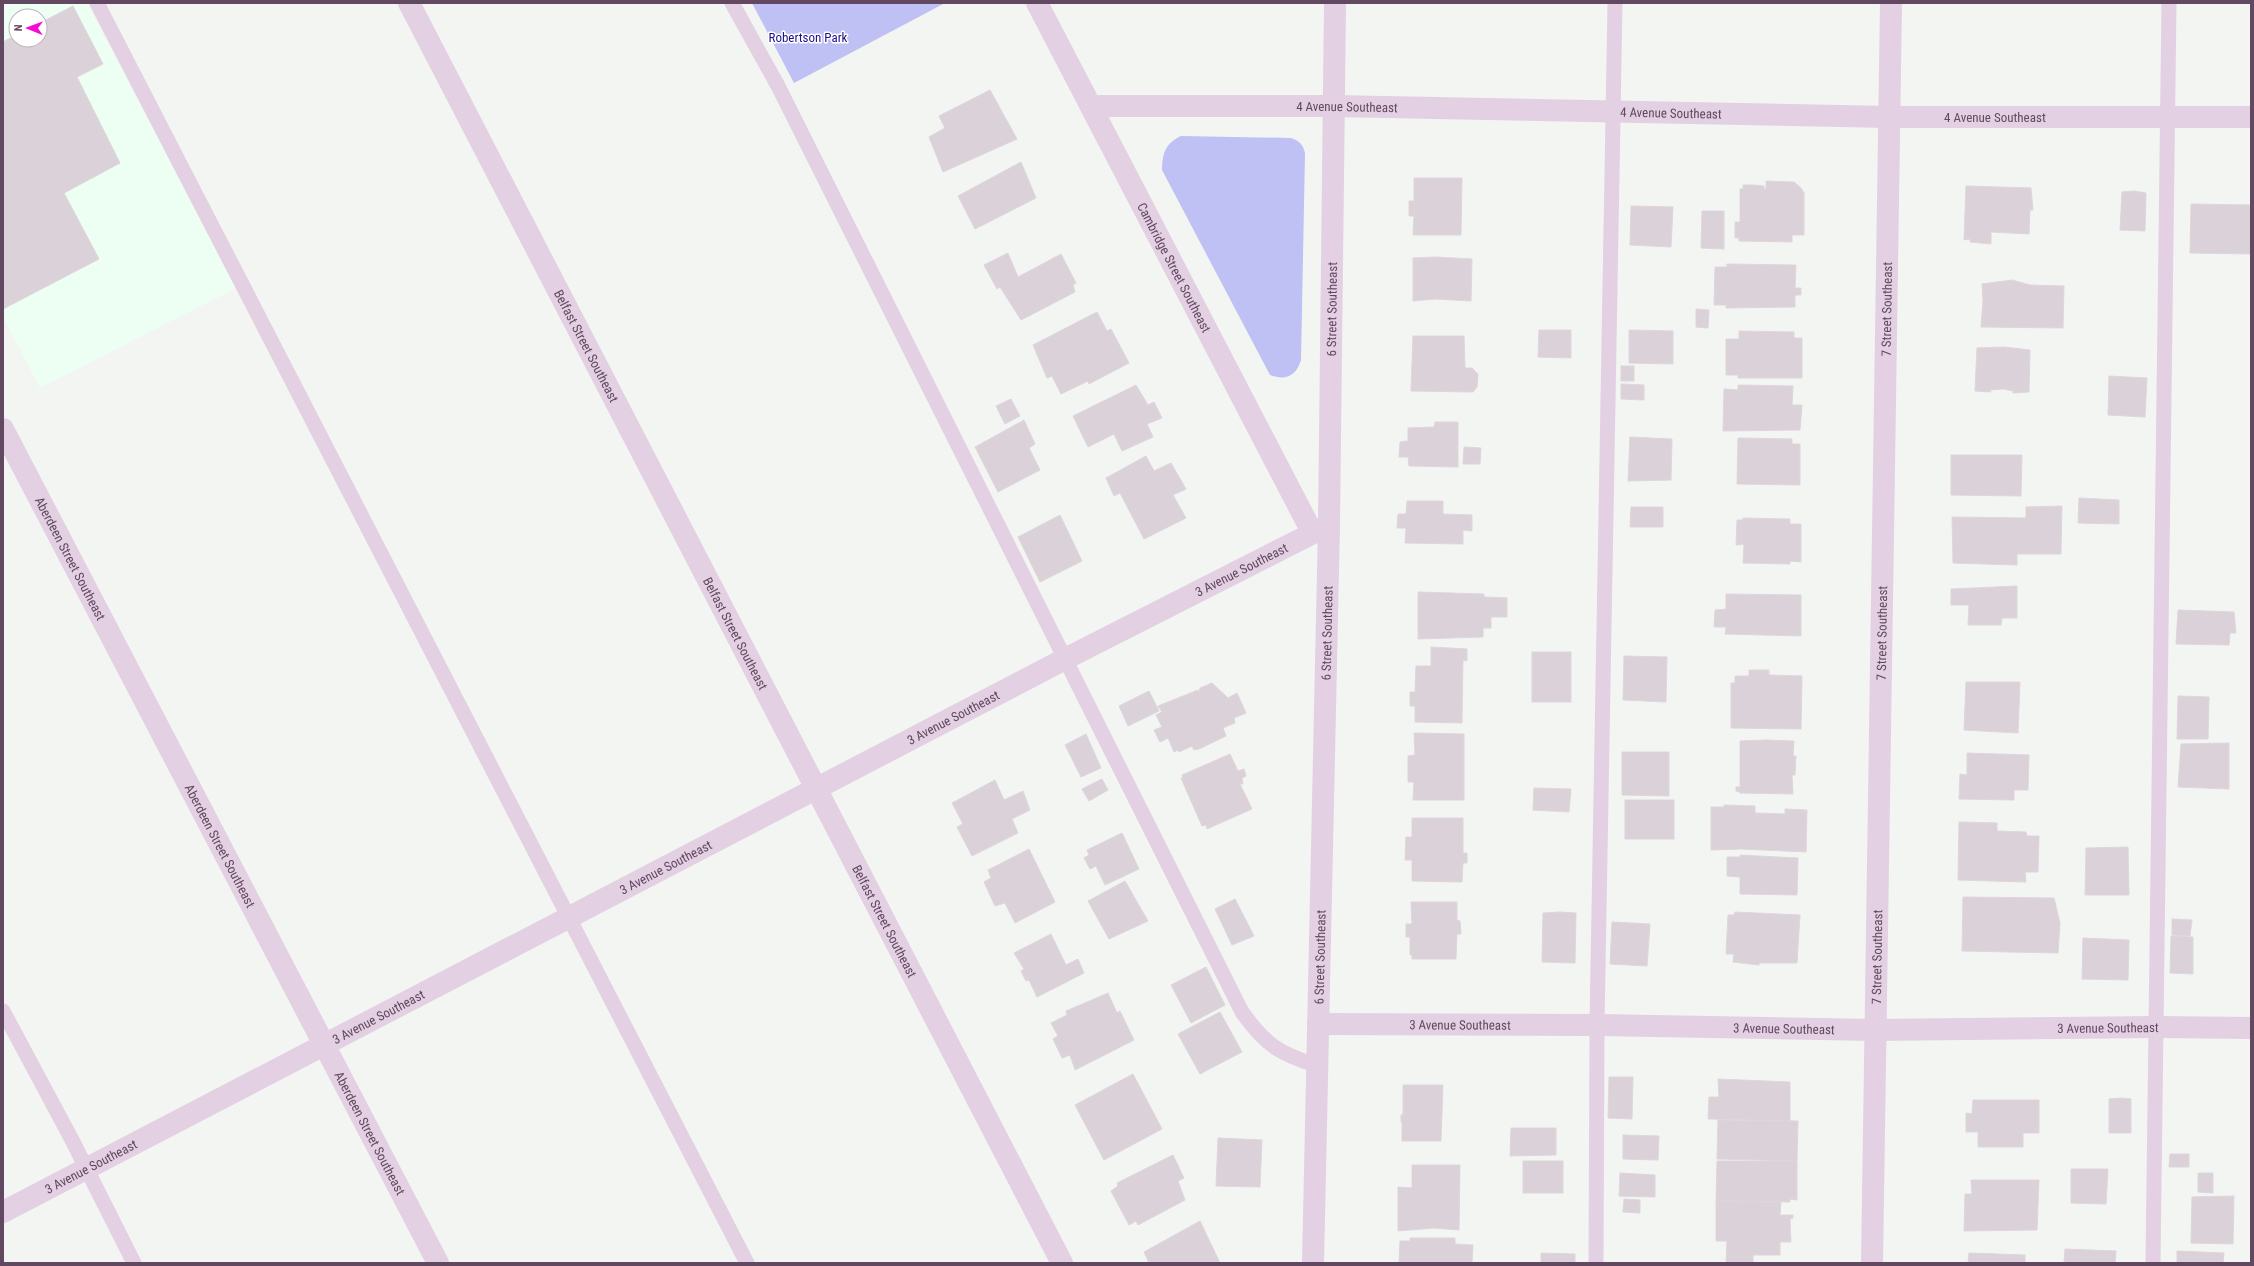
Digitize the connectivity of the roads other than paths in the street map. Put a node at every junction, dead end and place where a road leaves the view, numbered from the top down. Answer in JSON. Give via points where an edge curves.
{"nodes":[{"id":1,"x":97,"y":3,"type":"edge"},
{"id":2,"x":409,"y":3,"type":"edge"},
{"id":3,"x":732,"y":3,"type":"edge"},
{"id":4,"x":1037,"y":3,"type":"edge"},
{"id":5,"x":1335,"y":3,"type":"edge"},
{"id":6,"x":1615,"y":3,"type":"edge"},
{"id":7,"x":1891,"y":3,"type":"edge"},
{"id":8,"x":2169,"y":3,"type":"edge"},
{"id":9,"x":1091,"y":106,"type":"junction"},
{"id":10,"x":1333,"y":106,"type":"junction"},
{"id":11,"x":1611,"y":112,"type":"junction"},
{"id":12,"x":1889,"y":117,"type":"junction"},
{"id":13,"x":2167,"y":117,"type":"junction"},
{"id":14,"x":2251,"y":117,"type":"edge"},
{"id":15,"x":3,"y":429,"type":"edge"},
{"id":16,"x":1321,"y":528,"type":"junction"},
{"id":17,"x":1065,"y":659,"type":"junction"},
{"id":18,"x":816,"y":790,"type":"junction"},
{"id":19,"x":568,"y":918,"type":"junction"},
{"id":20,"x":3,"y":1012,"type":"edge"},
{"id":21,"x":1318,"y":1024,"type":"junction"},
{"id":22,"x":1597,"y":1025,"type":"junction"},
{"id":23,"x":2156,"y":1027,"type":"junction"},
{"id":24,"x":2251,"y":1028,"type":"edge"},
{"id":25,"x":1875,"y":1030,"type":"junction"},
{"id":26,"x":324,"y":1046,"type":"junction"},
{"id":27,"x":1316,"y":1065,"type":"junction"},
{"id":28,"x":87,"y":1168,"type":"junction"},
{"id":29,"x":3,"y":1212,"type":"edge"},
{"id":30,"x":134,"y":1263,"type":"edge"},
{"id":31,"x":438,"y":1263,"type":"edge"},
{"id":32,"x":747,"y":1263,"type":"edge"},
{"id":33,"x":1062,"y":1263,"type":"edge"},
{"id":34,"x":1313,"y":1263,"type":"edge"},
{"id":35,"x":1596,"y":1263,"type":"edge"},
{"id":36,"x":1872,"y":1263,"type":"edge"},
{"id":37,"x":2153,"y":1263,"type":"edge"}],
"edges":[{"from":1,"to":19,"type":"lane"},
{"from":2,"to":18,"type":"street","name":"Belfast Street Southeast"},
{"from":3,"to":17,"type":"lane","via":[[778,86]]},
{"from":4,"to":9,"type":"street","name":"Cambridge Street Southeast"},
{"from":5,"to":10,"type":"street","name":"6 Street Southeast"},
{"from":6,"to":11,"type":"lane"},
{"from":7,"to":12,"type":"street","name":"7 Street Southeast"},
{"from":8,"to":13,"type":"lane"},
{"from":9,"to":10,"type":"street","name":"4 Avenue Southeast"},
{"from":9,"to":16,"type":"street","name":"Cambridge Street Southeast"},
{"from":10,"to":11,"type":"street","name":"4 Avenue Southeast"},
{"from":10,"to":16,"type":"street","name":"6 Street Southeast"},
{"from":11,"to":12,"type":"street","name":"4 Avenue Southeast"},
{"from":11,"to":22,"type":"lane"},
{"from":12,"to":13,"type":"street","name":"4 Avenue Southeast"},
{"from":12,"to":25,"type":"street","name":"7 Street Southeast"},
{"from":13,"to":14,"type":"street","name":"4 Avenue Southeast"},
{"from":13,"to":23,"type":"lane"},
{"from":15,"to":26,"type":"street","name":"Aberdeen Street Southeast"},
{"from":16,"to":17,"type":"street","name":"3 Avenue Southeast"},
{"from":16,"to":21,"type":"street","name":"6 Street Southeast"},
{"from":17,"to":18,"type":"street","name":"3 Avenue Southeast"},
{"from":17,"to":27,"type":"lane","via":[[1242,1012],[1268,1043],[1294,1058]]},
{"from":18,"to":19,"type":"street","name":"3 Avenue Southeast"},
{"from":18,"to":33,"type":"street","name":"Belfast Street Southeast"},
{"from":19,"to":26,"type":"street","name":"3 Avenue Southeast"},
{"from":19,"to":32,"type":"lane"},
{"from":20,"to":28,"type":"lane"},
{"from":21,"to":22,"type":"street","name":"3 Avenue Southeast"},
{"from":21,"to":27,"type":"street","name":"6 Street Southeast"},
{"from":22,"to":25,"type":"street","name":"3 Avenue Southeast"},
{"from":22,"to":35,"type":"lane"},
{"from":23,"to":24,"type":"street","name":"3 Avenue Southeast"},
{"from":23,"to":25,"type":"street","name":"3 Avenue Southeast"},
{"from":23,"to":37,"type":"lane"},
{"from":25,"to":36,"type":"street","name":"7 Street Southeast"},
{"from":26,"to":28,"type":"street","name":"3 Avenue Southeast"},
{"from":26,"to":31,"type":"street","name":"Aberdeen Street Southeast"},
{"from":27,"to":34,"type":"street","name":"6 Street Southeast"},
{"from":28,"to":29,"type":"street","name":"3 Avenue Southeast"},
{"from":28,"to":30,"type":"lane"}]}
